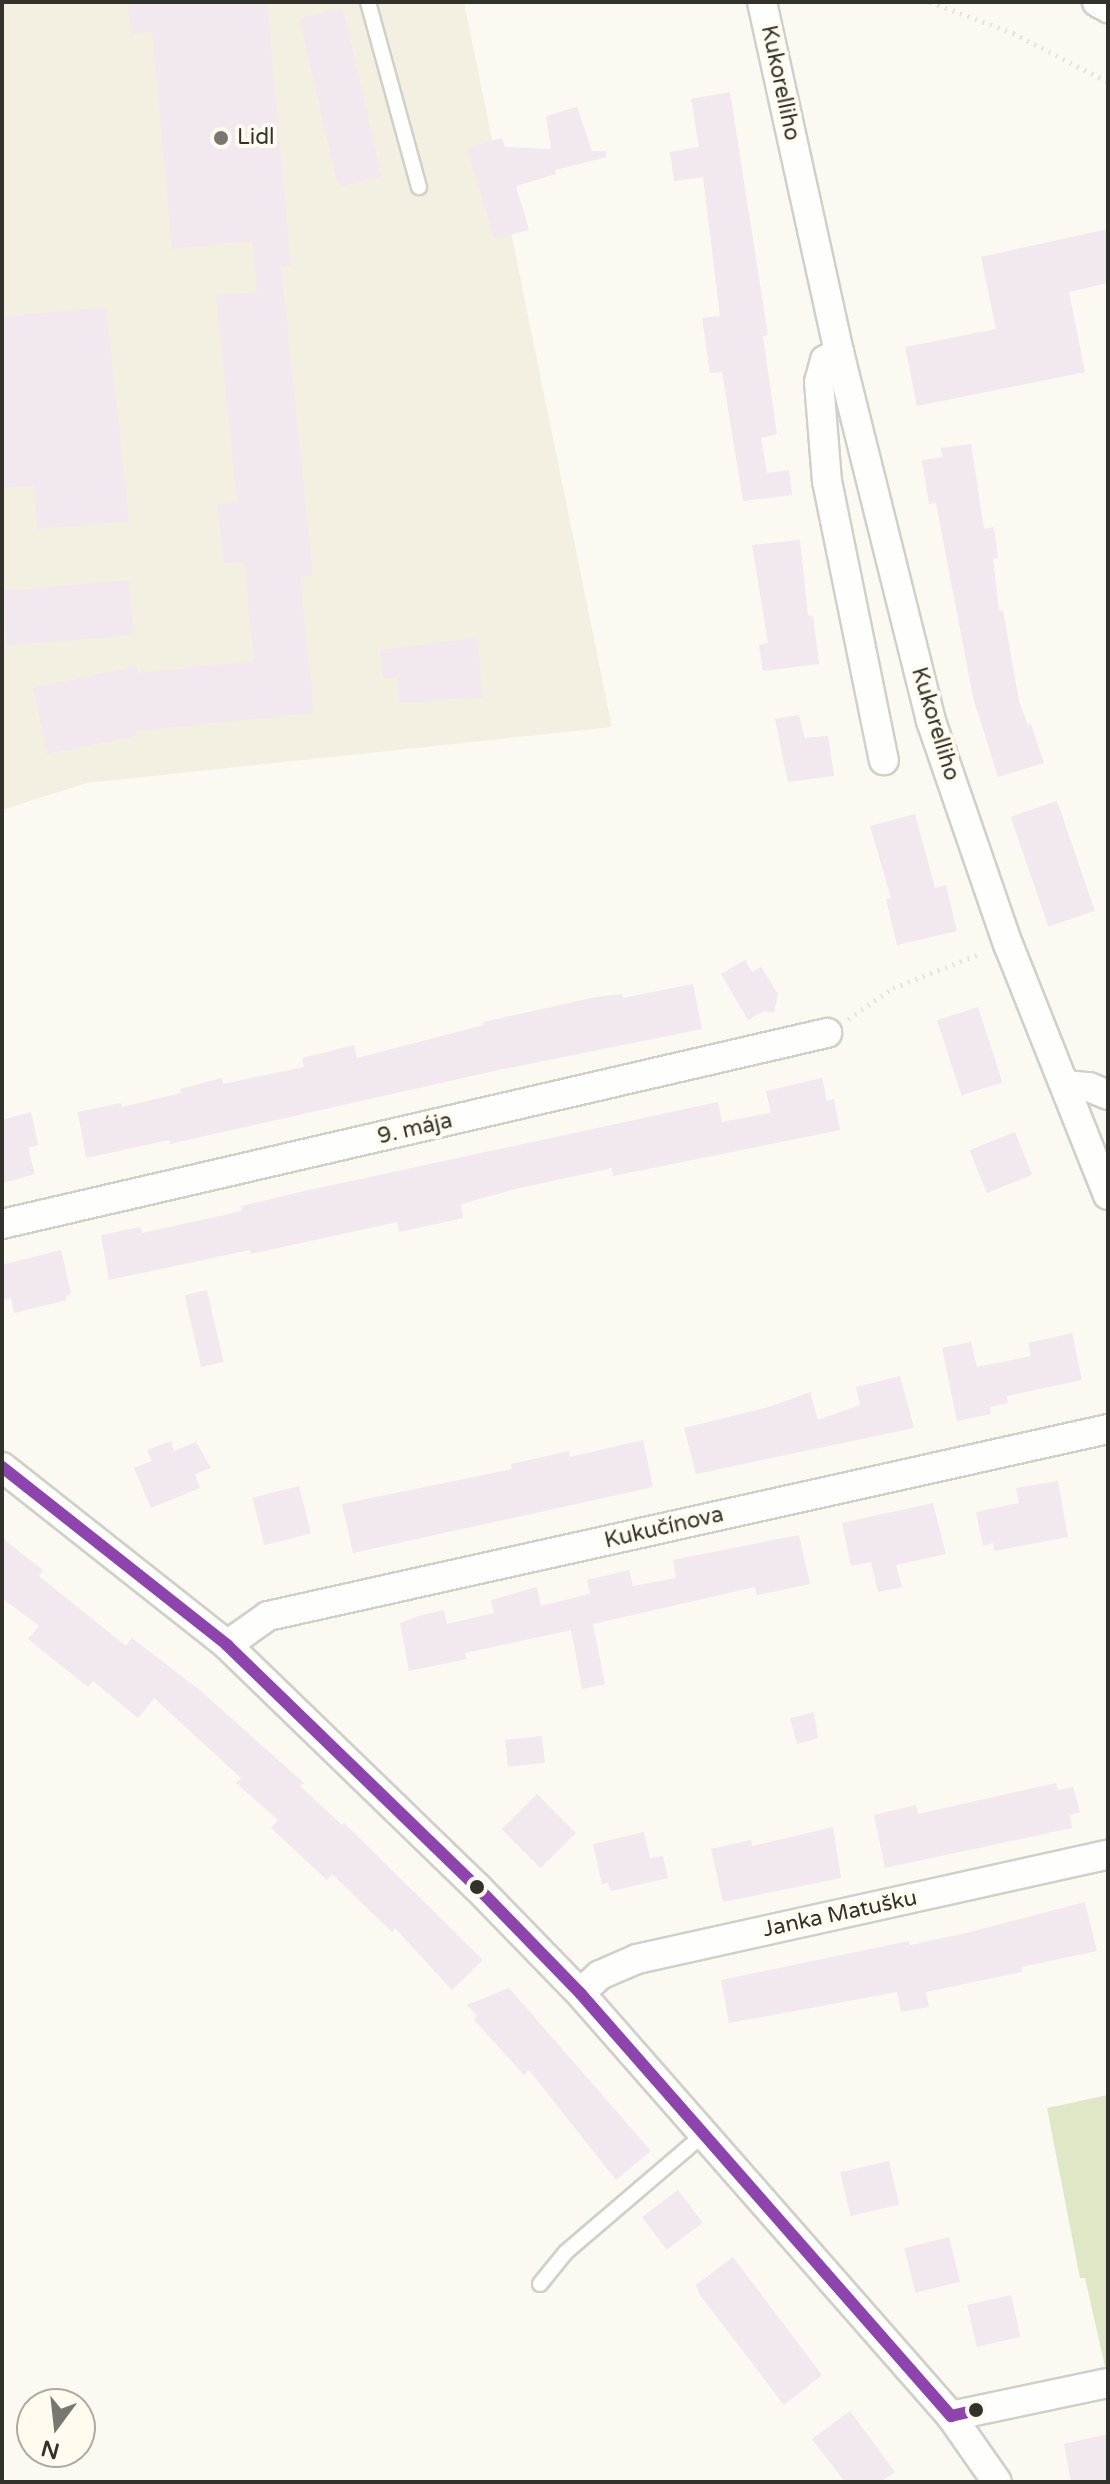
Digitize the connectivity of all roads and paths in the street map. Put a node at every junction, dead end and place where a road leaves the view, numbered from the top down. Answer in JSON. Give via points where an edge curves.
{"nodes":[{"id":1,"x":368,"y":2,"type":"edge"},
{"id":2,"x":762,"y":2,"type":"edge"},
{"id":3,"x":930,"y":2,"type":"edge"},
{"id":4,"x":1097,"y":2,"type":"edge"},
{"id":5,"x":1108,"y":8,"type":"edge"},
{"id":6,"x":1108,"y":82,"type":"edge"},
{"id":7,"x":419,"y":187,"type":"dead end"},
{"id":8,"x":839,"y":352,"type":"junction"},
{"id":9,"x":884,"y":760,"type":"dead end"},
{"id":10,"x":993,"y":949,"type":"dead end"},
{"id":11,"x":827,"y":1033,"type":"joint"},
{"id":12,"x":1065,"y":1085,"type":"junction"},
{"id":13,"x":1108,"y":1095,"type":"edge"},
{"id":14,"x":1108,"y":1195,"type":"edge"},
{"id":15,"x":2,"y":1224,"type":"edge"},
{"id":16,"x":1108,"y":1429,"type":"edge"},
{"id":17,"x":2,"y":1467,"type":"edge"},
{"id":18,"x":227,"y":1645,"type":"junction"},
{"id":19,"x":1108,"y":1855,"type":"edge"},
{"id":20,"x":580,"y":1993,"type":"junction"},
{"id":21,"x":704,"y":2134,"type":"junction"},
{"id":22,"x":540,"y":2284,"type":"dead end"},
{"id":23,"x":1108,"y":2383,"type":"edge"},
{"id":24,"x":951,"y":2416,"type":"junction"},
{"id":25,"x":997,"y":2482,"type":"edge"}],
"edges":[{"from":1,"to":7,"type":"lane"},
{"from":2,"to":8,"type":"street","name":"Kukorelliho"},
{"from":3,"to":6,"type":"path","via":[[1013,33]]},
{"from":4,"to":5,"type":"street"},
{"from":8,"to":9,"type":"street","via":[[825,360],[819,382],[827,481]]},
{"from":8,"to":12,"type":"street","name":"Kukorelliho","via":[[931,721],[1008,944]]},
{"from":10,"to":11,"type":"path","via":[[893,988]]},
{"from":11,"to":15,"type":"street","name":"9. mája"},
{"from":12,"to":13,"type":"street"},
{"from":12,"to":14,"type":"street","name":"Kukorelliho"},
{"from":16,"to":18,"type":"street","name":"Kukučínova","via":[[268,1616]]},
{"from":17,"to":18,"type":"street"},
{"from":18,"to":20,"type":"street"},
{"from":19,"to":20,"type":"street","name":"Janka Matušku","via":[[637,1959],[600,1975]]},
{"from":20,"to":21,"type":"street"},
{"from":21,"to":22,"type":"lane","via":[[566,2252]]},
{"from":21,"to":24,"type":"street"},
{"from":23,"to":24,"type":"street"},
{"from":24,"to":25,"type":"street"}]}
